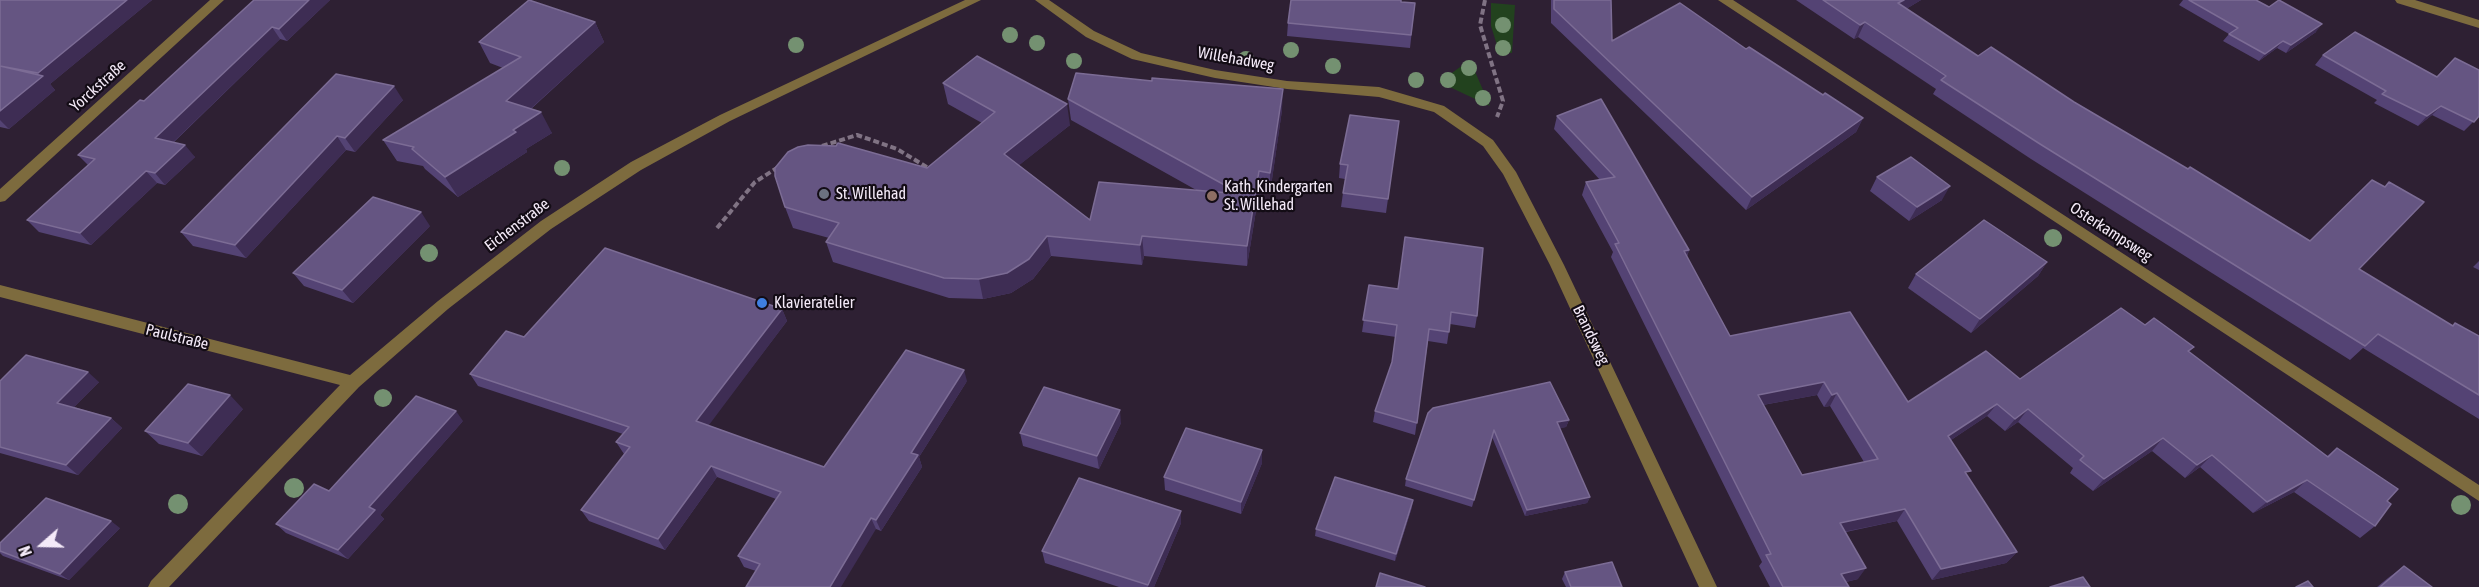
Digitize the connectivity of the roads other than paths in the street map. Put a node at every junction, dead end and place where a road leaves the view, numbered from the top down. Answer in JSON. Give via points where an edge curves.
{"nodes":[{"id":1,"x":218,"y":0,"type":"edge"},
{"id":2,"x":975,"y":0,"type":"edge"},
{"id":3,"x":1041,"y":0,"type":"edge"},
{"id":4,"x":1724,"y":0,"type":"edge"},
{"id":5,"x":2401,"y":0,"type":"edge"},
{"id":6,"x":2479,"y":24,"type":"edge"},
{"id":7,"x":1438,"y":109,"type":"joint"},
{"id":8,"x":0,"y":197,"type":"edge"},
{"id":9,"x":0,"y":291,"type":"edge"},
{"id":10,"x":353,"y":382,"type":"junction"},
{"id":11,"x":2479,"y":494,"type":"edge"},
{"id":12,"x":157,"y":587,"type":"edge"},
{"id":13,"x":1708,"y":587,"type":"edge"}],
"edges":[{"from":1,"to":8,"type":"street","name":"Yorckstraße"},
{"from":2,"to":10,"type":"street","name":"Eichenstraße","via":[[725,118],[636,166],[546,225]]},
{"from":3,"to":7,"type":"street","name":"Willehadweg","via":[[1090,34],[1137,56],[1267,82],[1379,92]]},
{"from":4,"to":11,"type":"street","name":"Osterkampsweg"},
{"from":5,"to":6,"type":"street"},
{"from":7,"to":13,"type":"street","name":"Brandsweg","via":[[1488,143],[1509,172],[1613,380]]},
{"from":9,"to":10,"type":"street","name":"Paulstraße"},
{"from":10,"to":12,"type":"street","name":"Eichenstraße"}]}
